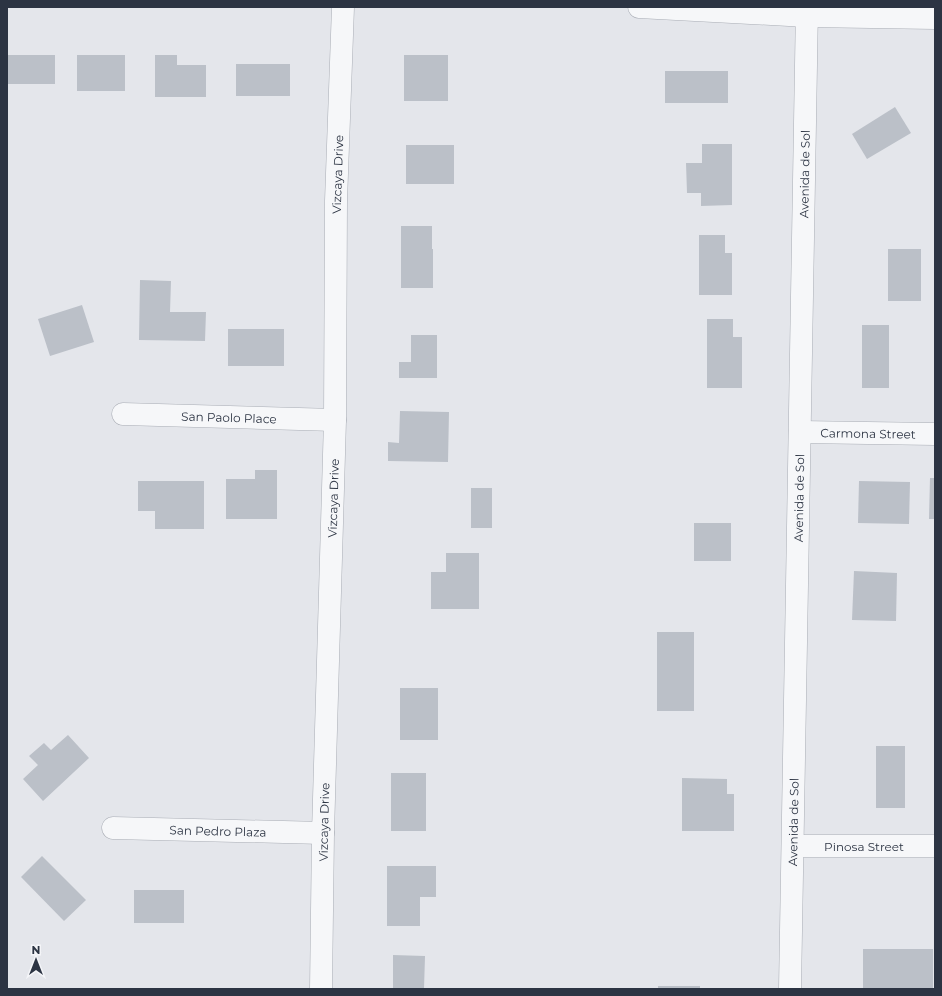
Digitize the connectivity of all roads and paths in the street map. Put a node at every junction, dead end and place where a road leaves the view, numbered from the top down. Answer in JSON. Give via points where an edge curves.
{"nodes":[{"id":1,"x":343,"y":7,"type":"edge"},
{"id":2,"x":639,"y":7,"type":"edge"},
{"id":3,"x":807,"y":12,"type":"edge"},
{"id":4,"x":935,"y":18,"type":"edge"},
{"id":5,"x":123,"y":414,"type":"dead end"},
{"id":6,"x":335,"y":420,"type":"junction"},
{"id":7,"x":800,"y":432,"type":"junction"},
{"id":8,"x":935,"y":434,"type":"edge"},
{"id":9,"x":113,"y":828,"type":"dead end"},
{"id":10,"x":323,"y":833,"type":"junction"},
{"id":11,"x":793,"y":846,"type":"junction"},
{"id":12,"x":935,"y":846,"type":"edge"},
{"id":13,"x":321,"y":989,"type":"edge"},
{"id":14,"x":790,"y":989,"type":"edge"}],
"edges":[{"from":1,"to":6,"type":"street","name":"Vizcaya Drive","via":[[336,201]]},
{"from":2,"to":3,"type":"street"},
{"from":3,"to":4,"type":"street"},
{"from":3,"to":7,"type":"street","name":"Avenida de Sol"},
{"from":5,"to":6,"type":"street","name":"San Paolo Place"},
{"from":6,"to":10,"type":"street","name":"Vizcaya Drive"},
{"from":7,"to":8,"type":"street","name":"Carmona Street"},
{"from":7,"to":11,"type":"street","name":"Avenida de Sol"},
{"from":9,"to":10,"type":"street","name":"San Pedro Plaza"},
{"from":10,"to":13,"type":"street","name":"Vizcaya Drive"},
{"from":11,"to":12,"type":"street","name":"Pinosa Street"},
{"from":11,"to":14,"type":"street","name":"Avenida de Sol"}]}
